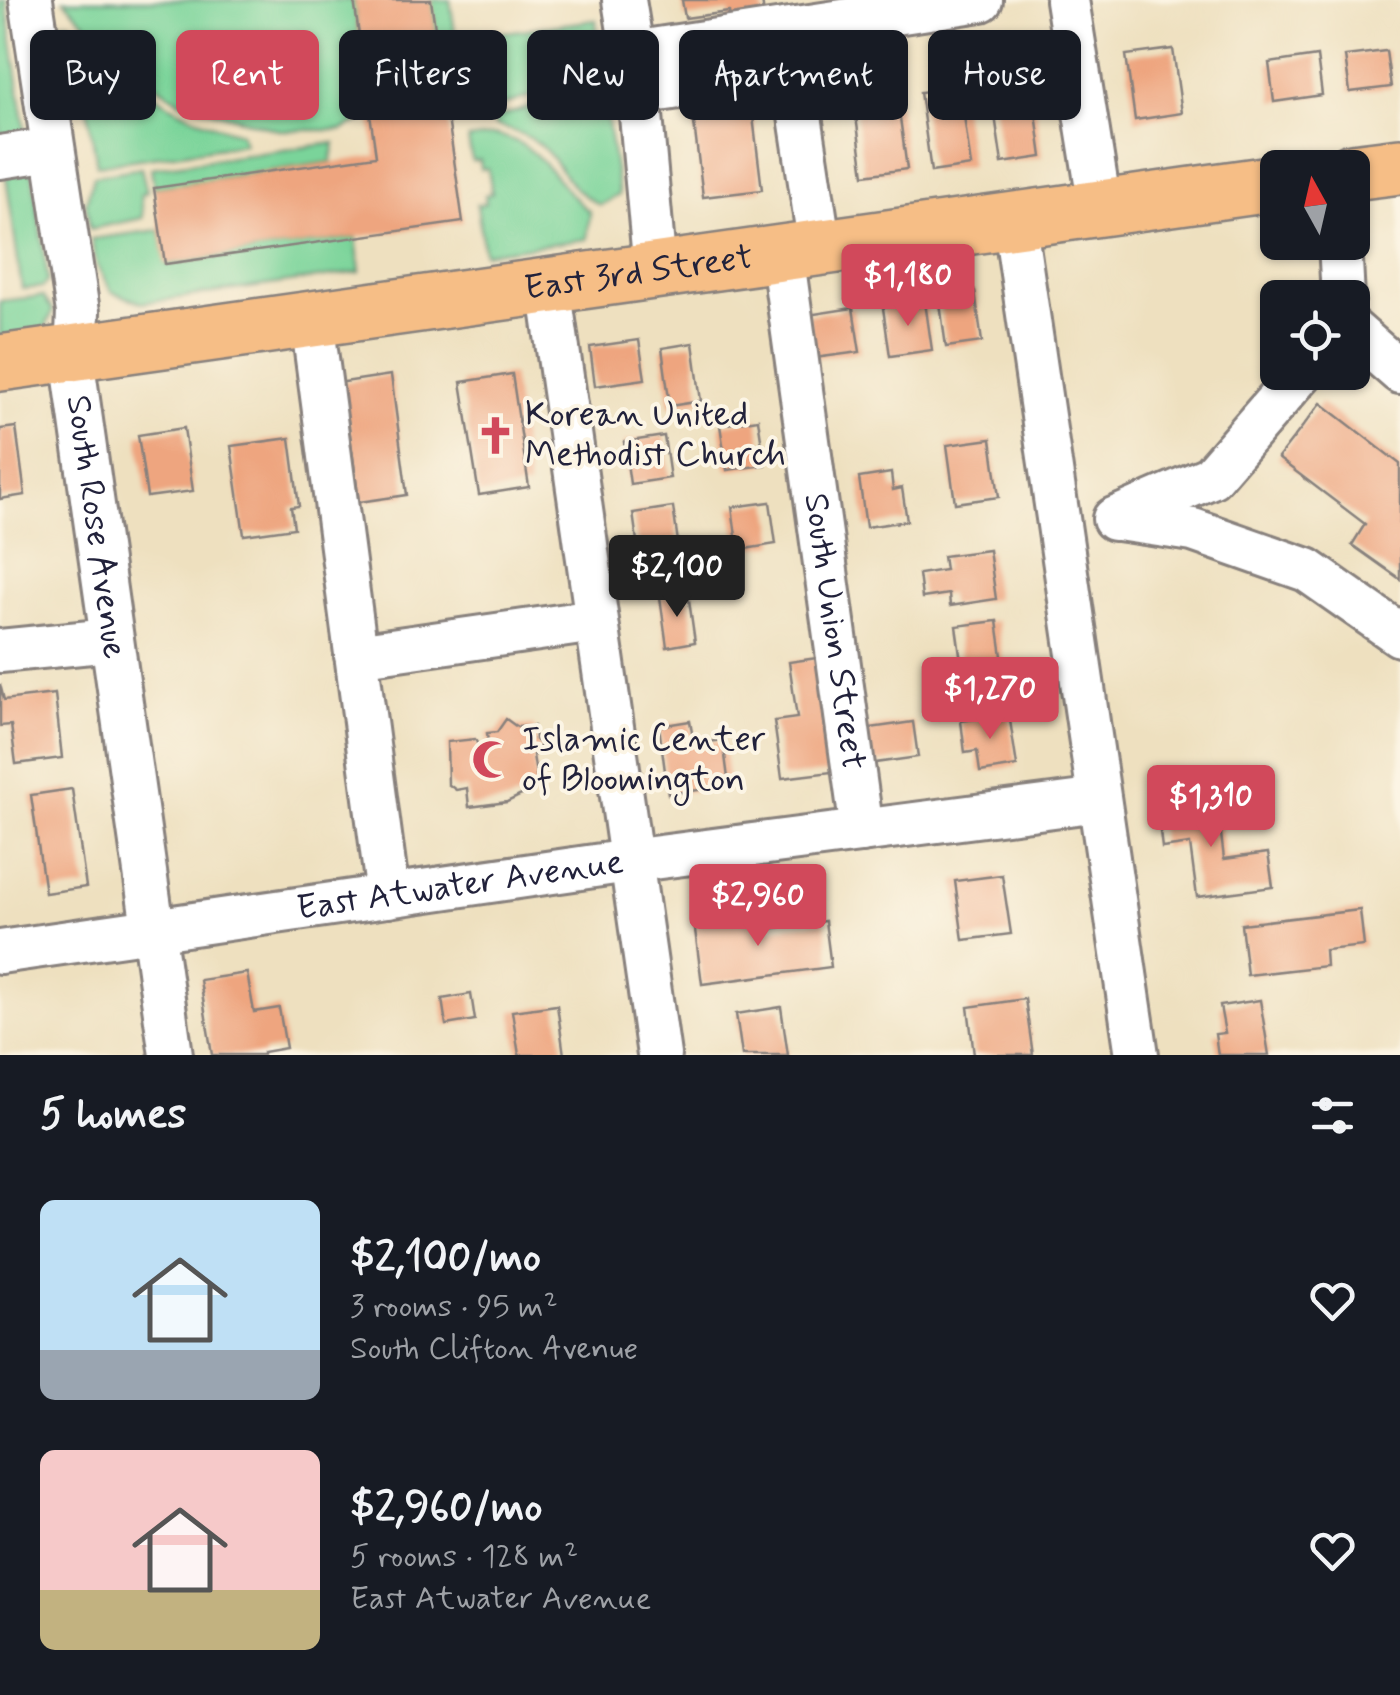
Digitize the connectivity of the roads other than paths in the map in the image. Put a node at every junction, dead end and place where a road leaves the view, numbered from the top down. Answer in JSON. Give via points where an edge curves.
{"nodes":[{"id":1,"x":31,"y":0,"type":"edge"},
{"id":2,"x":624,"y":0,"type":"edge"},
{"id":3,"x":981,"y":0,"type":"edge"},
{"id":4,"x":1067,"y":0,"type":"edge"},
{"id":5,"x":839,"y":10,"type":"edge"},
{"id":6,"x":629,"y":30,"type":"edge"},
{"id":7,"x":659,"y":66,"type":"edge"},
{"id":8,"x":659,"y":73,"type":"edge"},
{"id":9,"x":640,"y":120,"type":"edge"},
{"id":10,"x":54,"y":149,"type":"junction"},
{"id":11,"x":0,"y":157,"type":"edge"},
{"id":12,"x":1400,"y":166,"type":"edge"},
{"id":13,"x":1370,"y":170,"type":"edge"},
{"id":14,"x":1260,"y":185,"type":"edge"},
{"id":15,"x":1100,"y":207,"type":"junction"},
{"id":16,"x":1014,"y":220,"type":"junction"},
{"id":17,"x":801,"y":250,"type":"junction"},
{"id":18,"x":654,"y":272,"type":"junction"},
{"id":19,"x":549,"y":286,"type":"junction"},
{"id":20,"x":312,"y":320,"type":"junction"},
{"id":21,"x":1370,"y":346,"type":"edge"},
{"id":22,"x":75,"y":353,"type":"junction"},
{"id":23,"x":0,"y":364,"type":"edge"},
{"id":24,"x":1400,"y":372,"type":"edge"},
{"id":25,"x":1287,"y":390,"type":"edge"},
{"id":26,"x":1118,"y":519,"type":"junction"},
{"id":27,"x":1063,"y":527,"type":"junction"},
{"id":28,"x":596,"y":621,"type":"junction"},
{"id":29,"x":1400,"y":634,"type":"edge"},
{"id":30,"x":112,"y":640,"type":"junction"},
{"id":31,"x":0,"y":651,"type":"edge"},
{"id":32,"x":356,"y":654,"type":"junction"},
{"id":33,"x":1099,"y":800,"type":"junction"},
{"id":34,"x":862,"y":831,"type":"junction"},
{"id":35,"x":629,"y":860,"type":"junction"},
{"id":36,"x":388,"y":896,"type":"junction"},
{"id":37,"x":152,"y":932,"type":"junction"},
{"id":38,"x":0,"y":952,"type":"edge"},
{"id":39,"x":171,"y":1055,"type":"edge"},
{"id":40,"x":659,"y":1055,"type":"edge"},
{"id":41,"x":1138,"y":1055,"type":"edge"}],
"edges":[{"from":1,"to":10,"type":"street","name":"South Rose Avenue"},
{"from":2,"to":6,"type":"street"},
{"from":3,"to":5,"type":"street"},
{"from":4,"to":15,"type":"street"},
{"from":5,"to":7,"type":"street"},
{"from":8,"to":17,"type":"street","name":"South Union Street","via":[[792,70]]},
{"from":9,"to":18,"type":"street"},
{"from":10,"to":11,"type":"street"},
{"from":10,"to":22,"type":"street","name":"South Rose Avenue","via":[[78,312]]},
{"from":12,"to":13,"type":"main road"},
{"from":14,"to":15,"type":"main road","name":"East 3rd Street"},
{"from":15,"to":16,"type":"main road","name":"East 3rd Street"},
{"from":16,"to":17,"type":"main road","name":"East 3rd Street"},
{"from":16,"to":27,"type":"street"},
{"from":17,"to":18,"type":"main road","name":"East 3rd Street"},
{"from":17,"to":34,"type":"street","name":"South Union Street"},
{"from":18,"to":19,"type":"main road","name":"East 3rd Street"},
{"from":19,"to":20,"type":"main road","name":"East 3rd Street"},
{"from":19,"to":28,"type":"street"},
{"from":20,"to":22,"type":"main road","name":"East 3rd Street"},
{"from":20,"to":32,"type":"street"},
{"from":21,"to":24,"type":"street"},
{"from":22,"to":23,"type":"main road","name":"East 3rd Street"},
{"from":22,"to":30,"type":"street","name":"South Rose Avenue"},
{"from":25,"to":26,"type":"street","via":[[1212,477]]},
{"from":26,"to":27,"type":"street"},
{"from":26,"to":29,"type":"street","via":[[1193,530],[1307,570]]},
{"from":27,"to":33,"type":"street"},
{"from":28,"to":32,"type":"street"},
{"from":28,"to":35,"type":"street"},
{"from":30,"to":31,"type":"street"},
{"from":30,"to":37,"type":"street","name":"South Rose Avenue"},
{"from":32,"to":36,"type":"street"},
{"from":33,"to":34,"type":"street","name":"East Atwater Avenue"},
{"from":33,"to":41,"type":"street"},
{"from":34,"to":35,"type":"street","name":"East Atwater Avenue"},
{"from":35,"to":36,"type":"street","name":"East Atwater Avenue"},
{"from":35,"to":40,"type":"street"},
{"from":36,"to":37,"type":"street","name":"East Atwater Avenue"},
{"from":37,"to":38,"type":"street","name":"East Atwater Avenue"},
{"from":37,"to":39,"type":"street","name":"South Rose Avenue"}]}
